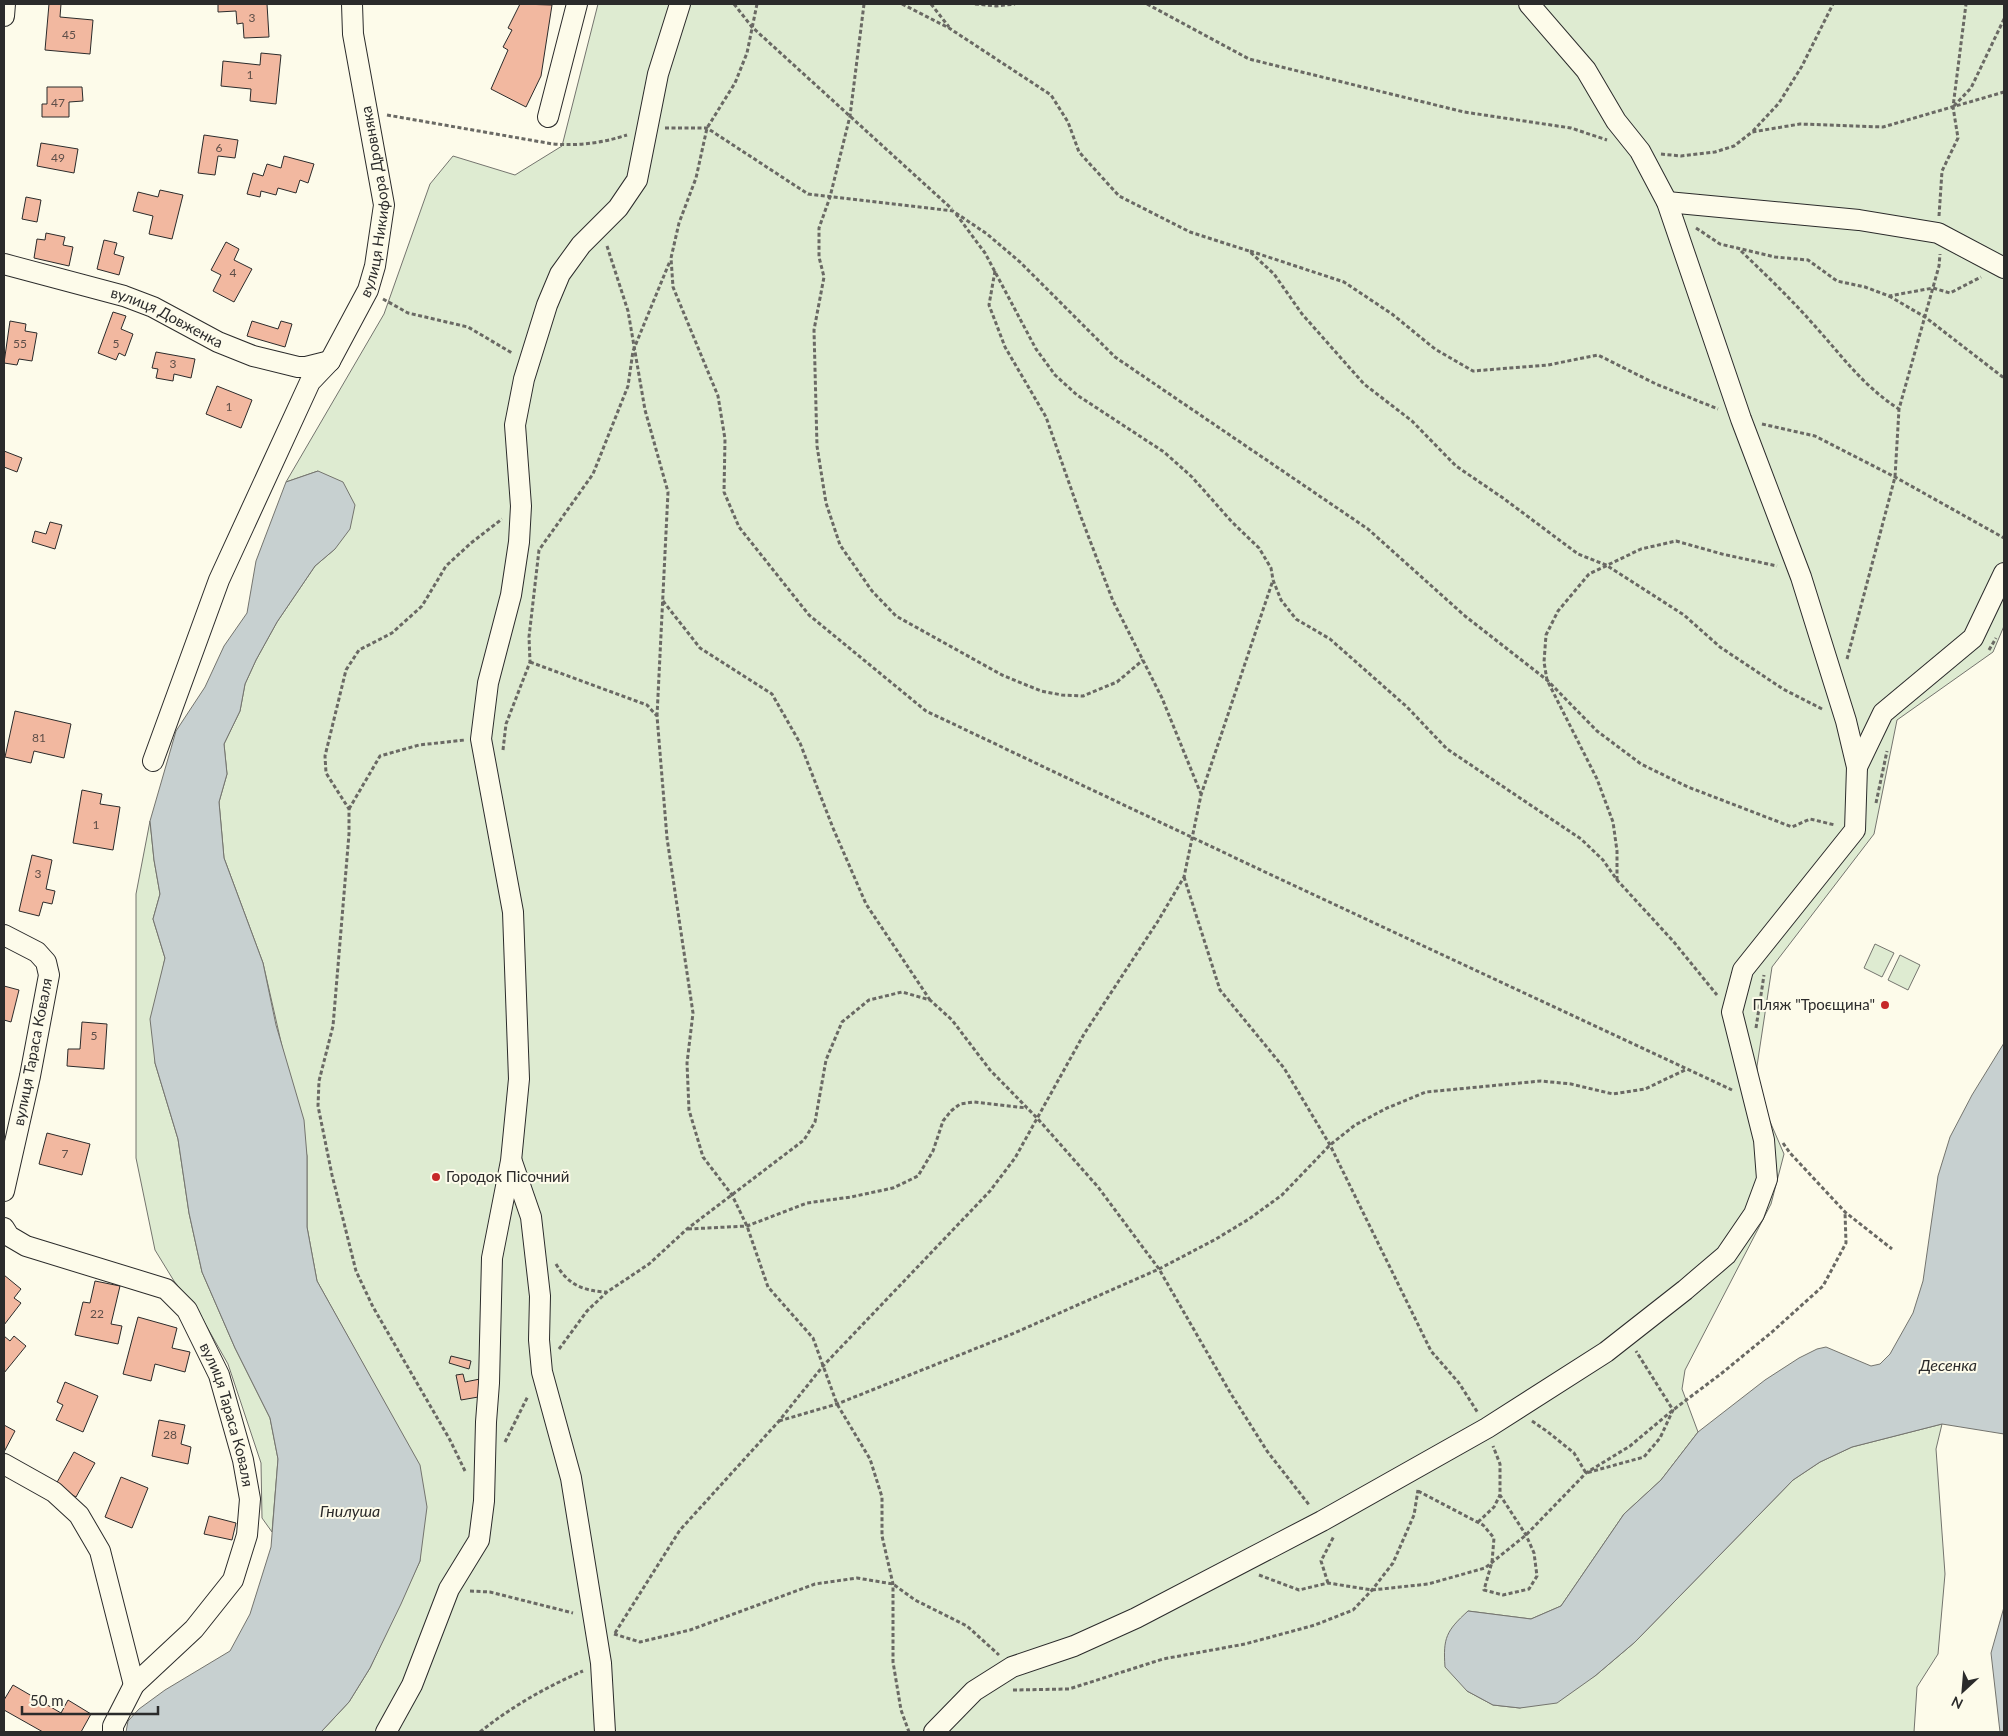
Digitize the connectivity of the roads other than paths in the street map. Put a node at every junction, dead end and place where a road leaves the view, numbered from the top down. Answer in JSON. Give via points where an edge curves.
{"nodes":[{"id":1,"x":5,"y":4,"type":"edge"},
{"id":2,"x":352,"y":4,"type":"edge"},
{"id":3,"x":577,"y":4,"type":"edge"},
{"id":4,"x":680,"y":4,"type":"edge"},
{"id":5,"x":1529,"y":4,"type":"edge"},
{"id":6,"x":4,"y":16,"type":"edge"},
{"id":7,"x":548,"y":117,"type":"dead end"},
{"id":8,"x":1667,"y":202,"type":"junction"},
{"id":9,"x":4,"y":264,"type":"edge"},
{"id":10,"x":1996,"y":272,"type":"edge"},
{"id":11,"x":330,"y":361,"type":"junction"},
{"id":12,"x":2004,"y":573,"type":"edge"},
{"id":13,"x":153,"y":761,"type":"dead end"},
{"id":14,"x":1857,"y":767,"type":"junction"},
{"id":15,"x":4,"y":935,"type":"edge"},
{"id":16,"x":511,"y":1161,"type":"junction"},
{"id":17,"x":4,"y":1191,"type":"edge"},
{"id":18,"x":4,"y":1228,"type":"edge"},
{"id":19,"x":4,"y":1464,"type":"edge"},
{"id":20,"x":134,"y":1685,"type":"junction"},
{"id":21,"x":113,"y":1732,"type":"edge"},
{"id":22,"x":386,"y":1732,"type":"edge"},
{"id":23,"x":605,"y":1732,"type":"edge"},
{"id":24,"x":934,"y":1732,"type":"edge"}],
"edges":[{"from":1,"to":6,"type":"street"},
{"from":2,"to":11,"type":"street","name":"вулиця Никифора Дровняка","via":[[353,34],[384,205],[368,290]]},
{"from":3,"to":7,"type":"street"},
{"from":4,"to":16,"type":"street","via":[[658,74],[637,180],[618,208],[582,245],[560,274],[546,306],[529,362],[515,425],[519,542],[511,595],[488,683],[481,739],[513,912],[519,1079]]},
{"from":5,"to":8,"type":"street","via":[[1586,70],[1616,121],[1640,151]]},
{"from":8,"to":10,"type":"street","via":[[1859,220],[1938,233]]},
{"from":8,"to":14,"type":"street","via":[[1741,419],[1800,577]]},
{"from":9,"to":11,"type":"street","name":"вулиця Довженка","via":[[124,296],[253,356],[298,367]]},
{"from":11,"to":13,"type":"street","name":"вулиця Никифора Дровняка","via":[[310,382],[219,580]]},
{"from":12,"to":14,"type":"street","via":[[1973,638],[1883,713]]},
{"from":14,"to":24,"type":"street","via":[[1855,830],[1743,970],[1732,1012],[1764,1140],[1767,1179],[1754,1214],[1726,1255],[1606,1352],[1487,1428],[1322,1521],[1136,1618],[1074,1646],[1012,1667],[974,1690]]},
{"from":15,"to":17,"type":"street","name":"вулиця Тараса Коваля","via":[[37,952],[46,962],[49,975]]},
{"from":16,"to":22,"type":"street","via":[[492,1258],[484,1501],[479,1540],[449,1589],[412,1685]]},
{"from":16,"to":23,"type":"street","via":[[531,1217],[540,1296],[542,1372],[571,1478],[601,1663]]},
{"from":18,"to":20,"type":"street","name":"вулиця Тараса Коваля","via":[[9,1236],[26,1246],[166,1289],[187,1310],[218,1375],[243,1460],[250,1499],[247,1535],[233,1580],[194,1629]]},
{"from":19,"to":20,"type":"street","via":[[54,1492],[80,1515],[100,1551]]},
{"from":20,"to":21,"type":"street","name":"вулиця Тараса Коваля"}]}
